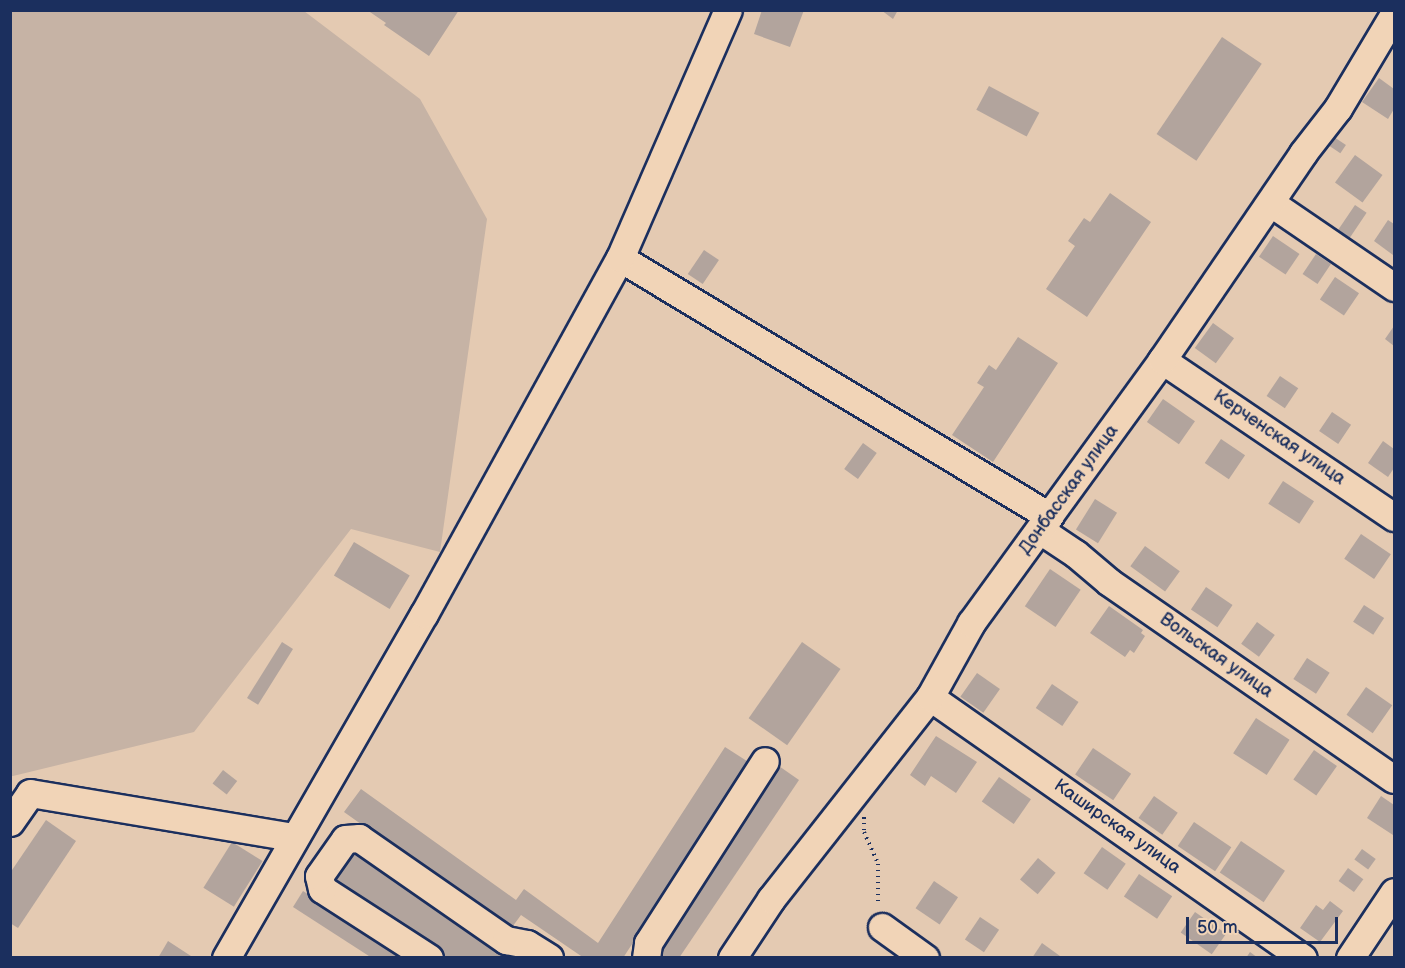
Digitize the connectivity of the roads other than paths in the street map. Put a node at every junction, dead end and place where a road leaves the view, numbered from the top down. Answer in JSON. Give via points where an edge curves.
{"nodes":[{"id":1,"x":728,"y":10,"type":"edge"},
{"id":2,"x":1395,"y":14,"type":"edge"},
{"id":3,"x":1385,"y":51,"type":"edge"},
{"id":4,"x":1271,"y":203,"type":"junction"},
{"id":5,"x":620,"y":258,"type":"junction"},
{"id":6,"x":1395,"y":287,"type":"edge"},
{"id":7,"x":1162,"y":360,"type":"junction"},
{"id":8,"x":1395,"y":517,"type":"edge"},
{"id":9,"x":1045,"y":523,"type":"junction"},
{"id":10,"x":930,"y":697,"type":"junction"},
{"id":11,"x":765,"y":760,"type":"dead end"},
{"id":12,"x":1395,"y":779,"type":"edge"},
{"id":13,"x":10,"y":822,"type":"edge"},
{"id":14,"x":293,"y":837,"type":"junction"},
{"id":15,"x":1395,"y":892,"type":"edge"},
{"id":16,"x":882,"y":927,"type":"road end"},
{"id":17,"x":226,"y":957,"type":"edge"},
{"id":18,"x":429,"y":957,"type":"edge"},
{"id":19,"x":549,"y":957,"type":"edge"},
{"id":20,"x":646,"y":957,"type":"edge"},
{"id":21,"x":732,"y":957,"type":"edge"},
{"id":22,"x":925,"y":957,"type":"edge"},
{"id":23,"x":1303,"y":957,"type":"edge"},
{"id":24,"x":1350,"y":957,"type":"edge"}],
"edges":[{"from":1,"to":5,"type":"street"},
{"from":2,"to":3,"type":"street","name":"Донбасская улица"},
{"from":3,"to":4,"type":"street","name":"Донбасская улица","via":[[1303,153]]},
{"from":4,"to":6,"type":"street"},
{"from":4,"to":7,"type":"street","name":"Донбасская улица"},
{"from":5,"to":9,"type":"street","name":"Вольская улица"},
{"from":5,"to":14,"type":"street","via":[[424,614]]},
{"from":7,"to":8,"type":"street","name":"Керченская улица"},
{"from":7,"to":9,"type":"street","name":"Донбасская улица"},
{"from":9,"to":10,"type":"street","name":"Донбасская улица","via":[[971,623]]},
{"from":9,"to":12,"type":"street","name":"Вольская улица","via":[[1109,582]]},
{"from":10,"to":21,"type":"street","name":"Донбасская улица","via":[[771,899]]},
{"from":10,"to":23,"type":"street","name":"Каширская улица"},
{"from":11,"to":20,"type":"street","via":[[648,943]]},
{"from":13,"to":14,"type":"street","via":[[30,793]]},
{"from":14,"to":17,"type":"street"},
{"from":15,"to":24,"type":"street"},
{"from":16,"to":22,"type":"street"},
{"from":18,"to":19,"type":"street","via":[[321,889],[319,876],[345,839],[359,838],[506,940],[527,944]]}]}
